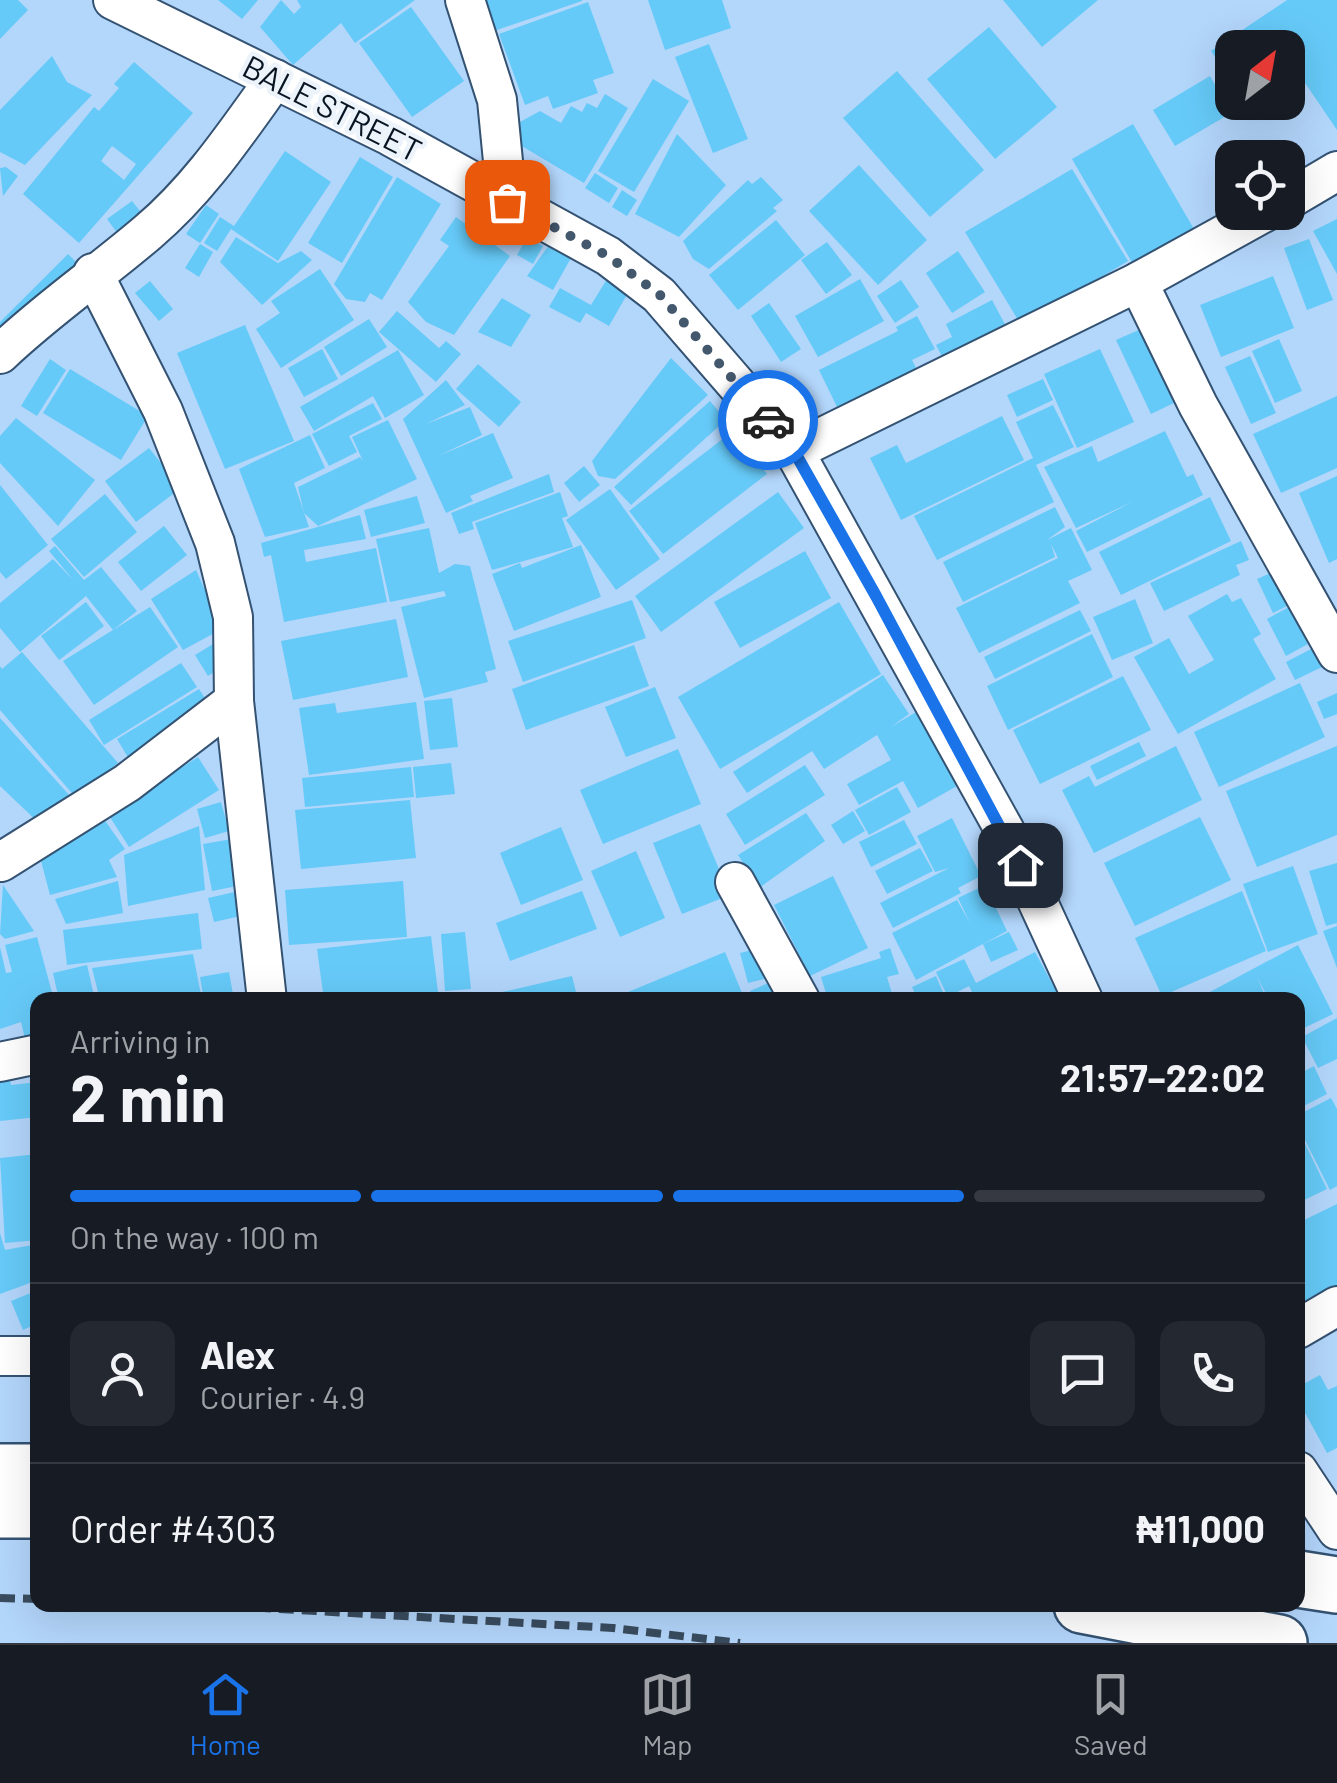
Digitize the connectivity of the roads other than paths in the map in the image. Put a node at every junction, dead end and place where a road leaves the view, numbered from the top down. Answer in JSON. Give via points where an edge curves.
{"nodes":[{"id":1,"x":113,"y":0,"type":"edge"},
{"id":2,"x":464,"y":0,"type":"edge"},
{"id":3,"x":274,"y":79,"type":"junction"},
{"id":4,"x":1337,"y":171,"type":"edge"},
{"id":5,"x":1305,"y":190,"type":"edge"},
{"id":6,"x":507,"y":202,"type":"junction"},
{"id":7,"x":1232,"y":230,"type":"edge"},
{"id":8,"x":93,"y":273,"type":"junction"},
{"id":9,"x":1138,"y":282,"type":"junction"},
{"id":10,"x":0,"y":354,"type":"edge"},
{"id":11,"x":794,"y":451,"type":"junction"},
{"id":12,"x":1337,"y":653,"type":"edge"},
{"id":13,"x":234,"y":701,"type":"junction"},
{"id":14,"x":1,"y":862,"type":"edge"},
{"id":15,"x":734,"y":882,"type":"dead end"},
{"id":16,"x":267,"y":992,"type":"edge"},
{"id":17,"x":796,"y":992,"type":"edge"},
{"id":18,"x":1079,"y":992,"type":"edge"},
{"id":19,"x":30,"y":1056,"type":"edge"},
{"id":20,"x":0,"y":1062,"type":"edge"},
{"id":21,"x":1337,"y":1306,"type":"edge"},
{"id":22,"x":1305,"y":1324,"type":"edge"},
{"id":23,"x":0,"y":1356,"type":"edge"},
{"id":24,"x":30,"y":1356,"type":"edge"},
{"id":25,"x":0,"y":1472,"type":"edge"},
{"id":26,"x":30,"y":1472,"type":"edge"},
{"id":27,"x":1305,"y":1487,"type":"edge"},
{"id":28,"x":0,"y":1510,"type":"edge"},
{"id":29,"x":30,"y":1510,"type":"edge"},
{"id":30,"x":1334,"y":1523,"type":"edge"},
{"id":31,"x":1305,"y":1580,"type":"edge"},
{"id":32,"x":1337,"y":1585,"type":"edge"},
{"id":33,"x":1118,"y":1612,"type":"edge"},
{"id":34,"x":1279,"y":1643,"type":"edge"}],
"edges":[{"from":1,"to":3,"type":"street","name":"BALE STREET"},
{"from":2,"to":6,"type":"street","via":[[497,100]]},
{"from":3,"to":6,"type":"street","name":"BALE STREET"},
{"from":3,"to":8,"type":"street","via":[[211,168],[149,232]]},
{"from":4,"to":5,"type":"street"},
{"from":6,"to":11,"type":"street","name":"BALE STREET","via":[[608,256],[660,295]]},
{"from":7,"to":9,"type":"street"},
{"from":8,"to":10,"type":"street"},
{"from":8,"to":13,"type":"street","via":[[163,411],[214,543],[232,617]]},
{"from":9,"to":11,"type":"street"},
{"from":9,"to":12,"type":"street","via":[[1206,420]]},
{"from":11,"to":18,"type":"street","name":"BALE STREET","via":[[1004,832]]},
{"from":13,"to":14,"type":"street","via":[[127,784]]},
{"from":13,"to":16,"type":"street"},
{"from":15,"to":17,"type":"street"},
{"from":19,"to":20,"type":"street"},
{"from":21,"to":22,"type":"street"},
{"from":23,"to":24,"type":"street"},
{"from":25,"to":26,"type":"main road"},
{"from":27,"to":30,"type":"street"},
{"from":28,"to":29,"type":"main road"},
{"from":31,"to":32,"type":"main road"},
{"from":33,"to":34,"type":"main road"}]}
